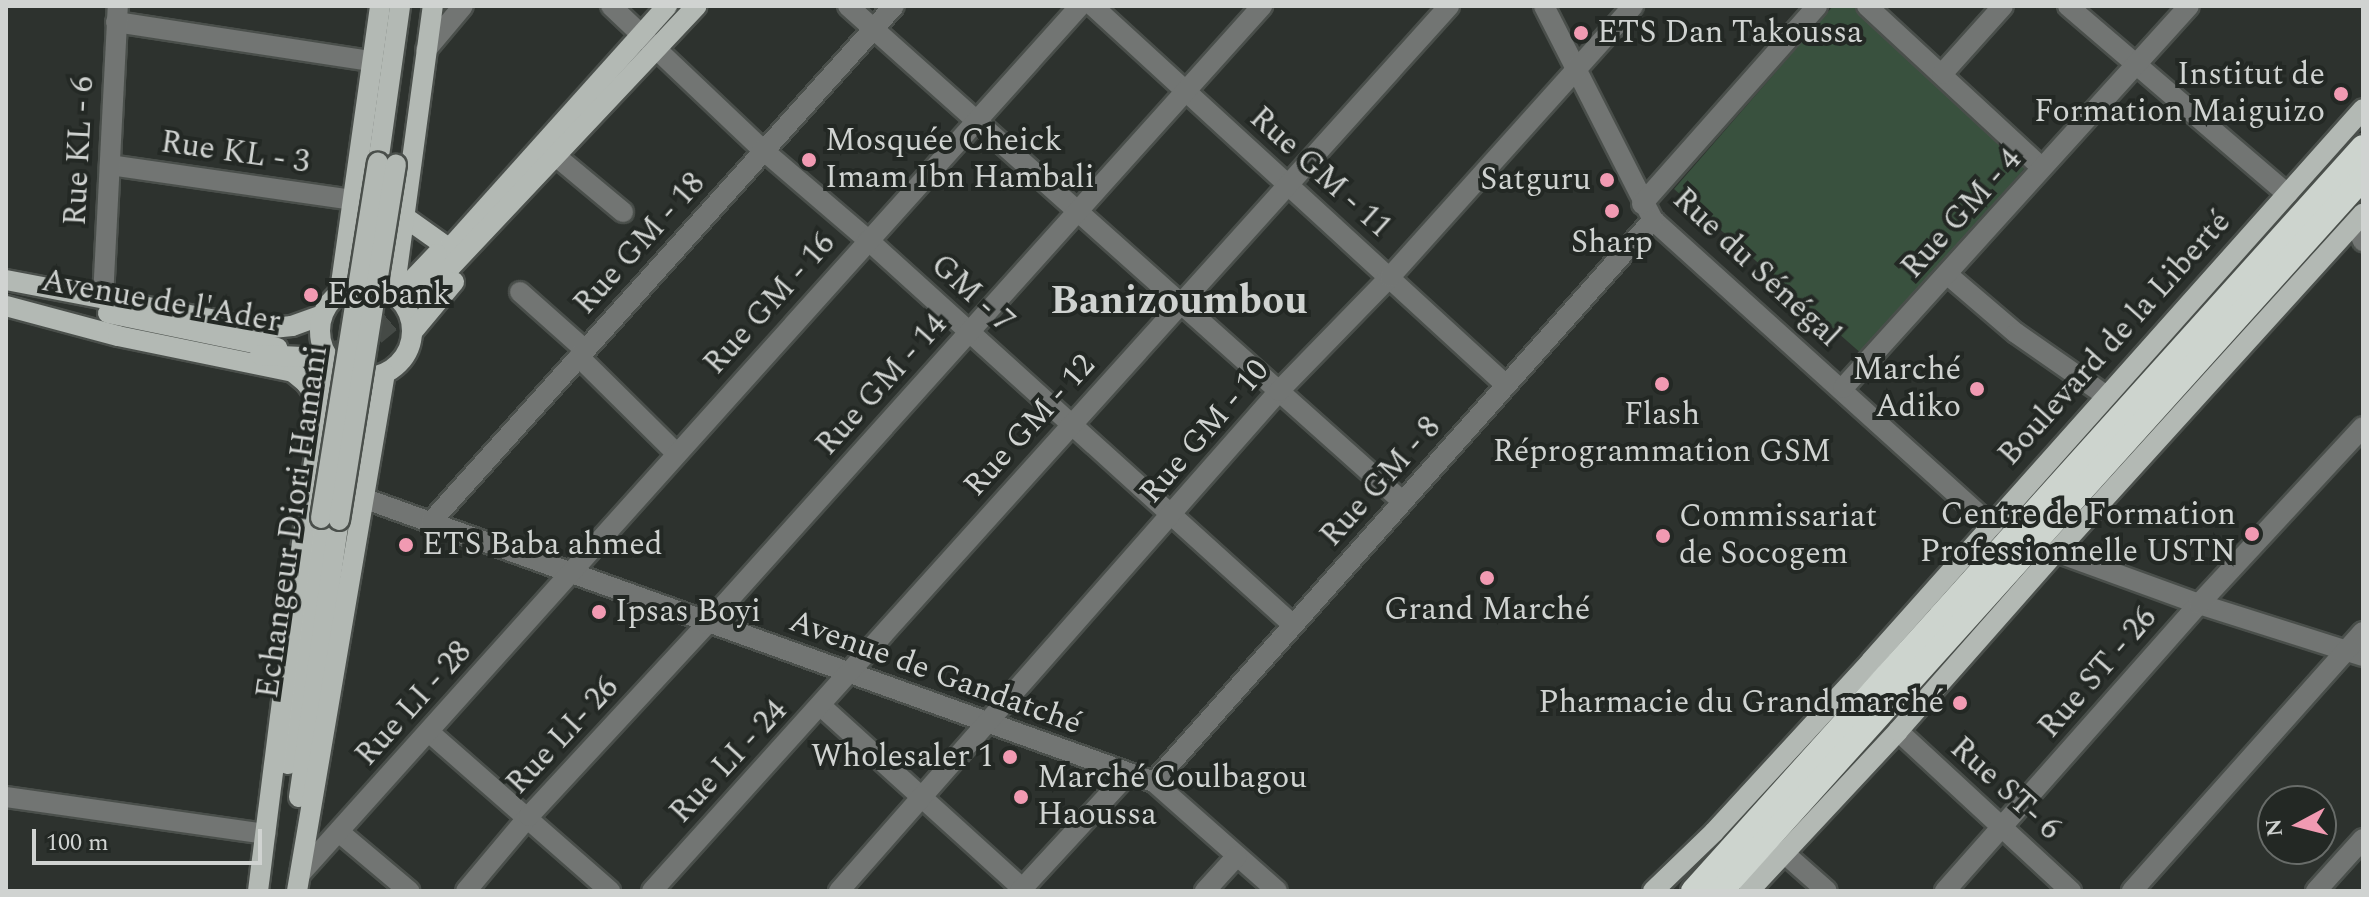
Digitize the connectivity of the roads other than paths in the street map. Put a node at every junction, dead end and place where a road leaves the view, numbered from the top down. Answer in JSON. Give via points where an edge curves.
{"nodes":[{"id":1,"x":380,"y":6,"type":"edge"},
{"id":2,"x":400,"y":6,"type":"edge"},
{"id":3,"x":421,"y":6,"type":"edge"},
{"id":4,"x":433,"y":6,"type":"edge"},
{"id":5,"x":463,"y":6,"type":"edge"},
{"id":6,"x":611,"y":6,"type":"edge"},
{"id":7,"x":667,"y":6,"type":"edge"},
{"id":8,"x":697,"y":6,"type":"edge"},
{"id":9,"x":848,"y":6,"type":"edge"},
{"id":10,"x":894,"y":6,"type":"edge"},
{"id":11,"x":1080,"y":6,"type":"edge"},
{"id":12,"x":1093,"y":6,"type":"edge"},
{"id":13,"x":1262,"y":6,"type":"edge"},
{"id":14,"x":1449,"y":6,"type":"edge"},
{"id":15,"x":1544,"y":6,"type":"edge"},
{"id":16,"x":1633,"y":6,"type":"edge"},
{"id":17,"x":1817,"y":6,"type":"edge"},
{"id":18,"x":1867,"y":6,"type":"edge"},
{"id":19,"x":2003,"y":6,"type":"edge"},
{"id":20,"x":2068,"y":6,"type":"edge"},
{"id":21,"x":2189,"y":6,"type":"edge"},
{"id":22,"x":117,"y":14,"type":"edge"},
{"id":23,"x":874,"y":29,"type":"junction"},
{"id":24,"x":641,"y":34,"type":"junction"},
{"id":25,"x":657,"y":49,"type":"junction"},
{"id":26,"x":426,"y":50,"type":"junction"},
{"id":27,"x":371,"y":61,"type":"junction"},
{"id":28,"x":2135,"y":65,"type":"junction"},
{"id":29,"x":1575,"y":72,"type":"junction"},
{"id":30,"x":1942,"y":74,"type":"junction"},
{"id":31,"x":1184,"y":91,"type":"junction"},
{"id":32,"x":2363,"y":109,"type":"edge"},
{"id":33,"x":975,"y":119,"type":"junction"},
{"id":34,"x":2363,"y":147,"type":"edge"},
{"id":35,"x":763,"y":150,"type":"junction"},
{"id":36,"x":557,"y":157,"type":"junction"},
{"id":37,"x":526,"y":162,"type":"junction"},
{"id":38,"x":387,"y":164,"type":"junction"},
{"id":39,"x":110,"y":165,"type":"junction"},
{"id":40,"x":2042,"y":168,"type":"junction"},
{"id":41,"x":2363,"y":178,"type":"edge"},
{"id":42,"x":534,"y":182,"type":"junction"},
{"id":43,"x":1288,"y":184,"type":"junction"},
{"id":44,"x":2287,"y":194,"type":"junction"},
{"id":45,"x":352,"y":200,"type":"junction"},
{"id":46,"x":1077,"y":211,"type":"junction"},
{"id":47,"x":623,"y":212,"type":"dead end"},
{"id":48,"x":1648,"y":212,"type":"junction"},
{"id":49,"x":406,"y":218,"type":"junction"},
{"id":50,"x":2360,"y":226,"type":"edge"},
{"id":51,"x":868,"y":240,"type":"junction"},
{"id":52,"x":444,"y":245,"type":"junction"},
{"id":53,"x":1948,"y":275,"type":"junction"},
{"id":54,"x":1390,"y":277,"type":"junction"},
{"id":55,"x":10,"y":281,"type":"edge"},
{"id":56,"x":340,"y":291,"type":"junction"},
{"id":57,"x":520,"y":292,"type":"dead end"},
{"id":58,"x":395,"y":295,"type":"junction"},
{"id":59,"x":103,"y":298,"type":"junction"},
{"id":60,"x":1179,"y":302,"type":"junction"},
{"id":61,"x":7,"y":306,"type":"edge"},
{"id":62,"x":322,"y":315,"type":"junction"},
{"id":63,"x":413,"y":331,"type":"junction"},
{"id":64,"x":970,"y":333,"type":"junction"},
{"id":65,"x":582,"y":353,"type":"junction"},
{"id":66,"x":298,"y":359,"type":"junction"},
{"id":67,"x":330,"y":360,"type":"junction"},
{"id":68,"x":385,"y":373,"type":"junction"},
{"id":69,"x":1506,"y":385,"type":"junction"},
{"id":70,"x":1843,"y":388,"type":"junction"},
{"id":71,"x":1279,"y":391,"type":"junction"},
{"id":72,"x":2105,"y":395,"type":"junction"},
{"id":73,"x":322,"y":406,"type":"junction"},
{"id":74,"x":1071,"y":425,"type":"junction"},
{"id":75,"x":2363,"y":427,"type":"edge"},
{"id":76,"x":676,"y":453,"type":"junction"},
{"id":77,"x":363,"y":498,"type":"junction"},
{"id":78,"x":1403,"y":502,"type":"junction"},
{"id":79,"x":1172,"y":515,"type":"junction"},
{"id":80,"x":330,"y":519,"type":"junction"},
{"id":81,"x":431,"y":522,"type":"junction"},
{"id":82,"x":1992,"y":526,"type":"junction"},
{"id":83,"x":2056,"y":552,"type":"junction"},
{"id":84,"x":573,"y":574,"type":"junction"},
{"id":85,"x":2199,"y":604,"type":"junction"},
{"id":86,"x":707,"y":624,"type":"junction"},
{"id":87,"x":1293,"y":625,"type":"junction"},
{"id":88,"x":2363,"y":632,"type":"edge"},
{"id":89,"x":2355,"y":653,"type":"edge"},
{"id":90,"x":849,"y":673,"type":"junction"},
{"id":91,"x":821,"y":706,"type":"junction"},
{"id":92,"x":988,"y":723,"type":"junction"},
{"id":93,"x":1898,"y":731,"type":"junction"},
{"id":94,"x":429,"y":732,"type":"junction"},
{"id":95,"x":1128,"y":774,"type":"junction"},
{"id":96,"x":1154,"y":782,"type":"junction"},
{"id":97,"x":6,"y":797,"type":"edge"},
{"id":98,"x":922,"y":797,"type":"junction"},
{"id":99,"x":311,"y":804,"type":"junction"},
{"id":100,"x":529,"y":816,"type":"junction"},
{"id":101,"x":2004,"y":826,"type":"junction"},
{"id":102,"x":339,"y":832,"type":"junction"},
{"id":103,"x":265,"y":834,"type":"junction"},
{"id":104,"x":2363,"y":839,"type":"edge"},
{"id":105,"x":1784,"y":853,"type":"junction"},
{"id":106,"x":1237,"y":856,"type":"junction"},
{"id":107,"x":298,"y":882,"type":"edge"},
{"id":108,"x":1022,"y":890,"type":"edge"},
{"id":109,"x":258,"y":891,"type":"edge"},
{"id":110,"x":269,"y":891,"type":"edge"},
{"id":111,"x":286,"y":891,"type":"edge"},
{"id":112,"x":409,"y":891,"type":"edge"},
{"id":113,"x":466,"y":891,"type":"edge"},
{"id":114,"x":610,"y":891,"type":"edge"},
{"id":115,"x":652,"y":891,"type":"edge"},
{"id":116,"x":839,"y":891,"type":"edge"},
{"id":117,"x":1205,"y":891,"type":"edge"},
{"id":118,"x":1277,"y":891,"type":"edge"},
{"id":119,"x":1653,"y":891,"type":"edge"},
{"id":120,"x":1693,"y":891,"type":"edge"},
{"id":121,"x":1721,"y":891,"type":"edge"},
{"id":122,"x":1749,"y":891,"type":"edge"},
{"id":123,"x":1827,"y":891,"type":"edge"},
{"id":124,"x":1945,"y":891,"type":"edge"},
{"id":125,"x":2071,"y":891,"type":"edge"},
{"id":126,"x":2132,"y":891,"type":"edge"},
{"id":127,"x":2316,"y":891,"type":"edge"}],
"edges":[{"from":1,"to":27,"type":"main road"},
{"from":2,"to":38,"type":"main road"},
{"from":3,"to":38,"type":"main road"},
{"from":4,"to":26,"type":"main road"},
{"from":5,"to":26,"type":"street"},
{"from":6,"to":24,"type":"street","name":"GM - 7"},
{"from":7,"to":24,"type":"main road"},
{"from":8,"to":25,"type":"main road"},
{"from":9,"to":23,"type":"street"},
{"from":10,"to":23,"type":"street","name":"Rue GM - 18"},
{"from":11,"to":33,"type":"street","name":"Rue GM - 16"},
{"from":12,"to":31,"type":"street","name":"Rue GM - 11"},
{"from":13,"to":31,"type":"street","name":"Rue GM - 14"},
{"from":14,"to":43,"type":"street","name":"Rue GM - 12"},
{"from":15,"to":29,"type":"street","name":"Rue du Sénégal"},
{"from":16,"to":29,"type":"street","name":"Rue GM - 10"},
{"from":17,"to":48,"type":"street","name":"Rue GM - 8"},
{"from":18,"to":30,"type":"street"},
{"from":19,"to":30,"type":"street"},
{"from":20,"to":28,"type":"street"},
{"from":21,"to":28,"type":"street","name":"Rue GM - 4"},
{"from":22,"to":27,"type":"street"},
{"from":22,"to":39,"type":"street","name":"Rue KL - 6"},
{"from":23,"to":33,"type":"street"},
{"from":23,"to":35,"type":"street","name":"Rue GM - 18"},
{"from":24,"to":25,"type":"street","name":"GM - 7"},
{"from":24,"to":37,"type":"main road"},
{"from":25,"to":35,"type":"street","name":"GM - 7"},
{"from":25,"to":36,"type":"main road"},
{"from":26,"to":49,"type":"main road"},
{"from":27,"to":45,"type":"main road"},
{"from":28,"to":40,"type":"street","name":"Rue GM - 4"},
{"from":28,"to":44,"type":"street"},
{"from":29,"to":48,"type":"street","name":"Rue du Sénégal"},
{"from":29,"to":54,"type":"street","name":"Rue GM - 10"},
{"from":30,"to":40,"type":"street"},
{"from":31,"to":43,"type":"street","name":"Rue GM - 11"},
{"from":31,"to":46,"type":"street","name":"Rue GM - 14"},
{"from":32,"to":44,"type":"main road","name":"Boulevard de la Liberté"},
{"from":33,"to":46,"type":"street"},
{"from":33,"to":51,"type":"street","name":"Rue GM - 16"},
{"from":34,"to":120,"type":"highway","name":"Boulevard de la Liberté"},
{"from":35,"to":51,"type":"street","name":"GM - 7"},
{"from":35,"to":65,"type":"street","name":"Rue GM - 18"},
{"from":36,"to":42,"type":"main road"},
{"from":36,"to":47,"type":"street"},
{"from":37,"to":42,"type":"main road","via":[[426,284]]},
{"from":37,"to":52,"type":"main road"},
{"from":38,"to":80,"type":"main road","name":"Echangeur Diori Hamani","bridge":true},
{"from":39,"to":45,"type":"street","name":"Rue KL - 3"},
{"from":39,"to":59,"type":"street","name":"Rue KL - 6"},
{"from":40,"to":53,"type":"street","name":"Rue GM - 4"},
{"from":41,"to":121,"type":"highway"},
{"from":42,"to":63,"type":"main road"},
{"from":43,"to":54,"type":"street","name":"Rue GM - 11"},
{"from":43,"to":60,"type":"street","name":"Rue GM - 12"},
{"from":44,"to":72,"type":"main road","name":"Boulevard de la Liberté"},
{"from":45,"to":56,"type":"main road"},
{"from":46,"to":60,"type":"street"},
{"from":46,"to":64,"type":"street","name":"Rue GM - 14"},
{"from":48,"to":69,"type":"street","name":"Rue GM - 8"},
{"from":48,"to":70,"type":"street","name":"Rue du Sénégal"},
{"from":49,"to":52,"type":"main road"},
{"from":49,"to":58,"type":"main road"},
{"from":50,"to":83,"type":"main road"},
{"from":51,"to":64,"type":"street","name":"GM - 7"},
{"from":51,"to":76,"type":"street","name":"Rue GM - 16"},
{"from":52,"to":58,"type":"main road"},
{"from":53,"to":70,"type":"street","name":"Rue GM - 4"},
{"from":53,"to":72,"type":"street","via":[[2016,333]]},
{"from":54,"to":69,"type":"street","name":"Rue GM - 11"},
{"from":54,"to":71,"type":"street","name":"Rue GM - 10"},
{"from":55,"to":59,"type":"main road","name":"Avenue de l'Ader"},
{"from":55,"to":66,"type":"main road","name":"Avenue de l'Ader","via":[[57,302]]},
{"from":56,"to":58,"type":"main road","via":[[372,284]]},
{"from":56,"to":62,"type":"main road"},
{"from":57,"to":65,"type":"street"},
{"from":58,"to":63,"type":"main road"},
{"from":59,"to":62,"type":"main road","name":"Avenue de l'Ader","via":[[263,329]]},
{"from":60,"to":71,"type":"street"},
{"from":60,"to":74,"type":"street","name":"Rue GM - 12"},
{"from":61,"to":66,"type":"main road","name":"Avenue de l'Ader","via":[[61,311],[252,354]]},
{"from":62,"to":67,"type":"main road","via":[[319,331]]},
{"from":63,"to":68,"type":"main road","via":[[405,356]]},
{"from":64,"to":74,"type":"street","name":"GM - 7"},
{"from":64,"to":86,"type":"street","name":"Rue GM - 14"},
{"from":65,"to":76,"type":"street"},
{"from":65,"to":81,"type":"street","name":"Rue GM - 18"},
{"from":66,"to":67,"type":"main road","name":"Avenue de l'Ader","via":[[310,370]]},
{"from":66,"to":73,"type":"main road","name":"Avenue de l'Ader"},
{"from":67,"to":68,"type":"main road","via":[[355,376]]},
{"from":67,"to":73,"type":"main road"},
{"from":68,"to":77,"type":"main road"},
{"from":69,"to":78,"type":"street","name":"Rue GM - 8"},
{"from":70,"to":82,"type":"street","name":"Rue du Sénégal"},
{"from":71,"to":78,"type":"street"},
{"from":71,"to":79,"type":"street","name":"Rue GM - 10"},
{"from":72,"to":82,"type":"main road","name":"Boulevard de la Liberté"},
{"from":73,"to":103,"type":"main road"},
{"from":74,"to":79,"type":"street","name":"GM - 7"},
{"from":74,"to":90,"type":"street","name":"Rue GM - 12"},
{"from":75,"to":85,"type":"street","name":"Rue ST - 26"},
{"from":76,"to":84,"type":"street","name":"Rue GM - 16"},
{"from":77,"to":81,"type":"street","name":"Avenue de Gandatché"},
{"from":77,"to":99,"type":"main road"},
{"from":78,"to":87,"type":"street","name":"Rue GM - 8"},
{"from":79,"to":87,"type":"street","name":"GM - 7"},
{"from":79,"to":92,"type":"street","name":"Rue GM - 10"},
{"from":80,"to":110,"type":"main road","name":"Echangeur Diori Hamani"},
{"from":80,"to":111,"type":"main road","name":"Echangeur Diori Hamani"},
{"from":81,"to":84,"type":"street","name":"Avenue de Gandatché"},
{"from":82,"to":119,"type":"main road","name":"Boulevard de la Liberté","via":[[1714,832]]},
{"from":83,"to":85,"type":"street"},
{"from":83,"to":93,"type":"main road"},
{"from":84,"to":86,"type":"street","name":"Avenue de Gandatché"},
{"from":84,"to":94,"type":"street","name":"Rue LI - 28"},
{"from":85,"to":89,"type":"street"},
{"from":85,"to":101,"type":"street","name":"Rue ST - 26"},
{"from":86,"to":90,"type":"street","name":"Avenue de Gandatché"},
{"from":86,"to":100,"type":"street","name":"Rue LI- 26"},
{"from":87,"to":96,"type":"street","name":"Rue GM - 8"},
{"from":88,"to":89,"type":"street"},
{"from":89,"to":126,"type":"street"},
{"from":90,"to":91,"type":"street","name":"Rue LI - 24"},
{"from":90,"to":92,"type":"street","name":"Avenue de Gandatché"},
{"from":91,"to":98,"type":"street"},
{"from":91,"to":115,"type":"street","name":"Rue LI - 24"},
{"from":92,"to":95,"type":"street","name":"Avenue de Gandatché"},
{"from":92,"to":98,"type":"street","name":"Rue GM - 10"},
{"from":93,"to":101,"type":"street","name":"Rue ST- 6"},
{"from":93,"to":105,"type":"main road"},
{"from":94,"to":100,"type":"street"},
{"from":94,"to":102,"type":"street","name":"Rue LI - 28"},
{"from":95,"to":96,"type":"street","name":"Avenue de Gandatché"},
{"from":95,"to":108,"type":"street"},
{"from":96,"to":106,"type":"street","name":"Avenue de Gandatché"},
{"from":97,"to":103,"type":"street"},
{"from":98,"to":108,"type":"street"},
{"from":98,"to":116,"type":"street","name":"Rue GM - 10"},
{"from":99,"to":107,"type":"main road"},
{"from":99,"to":111,"type":"main road"},
{"from":100,"to":113,"type":"street","name":"Rue LI- 26"},
{"from":100,"to":114,"type":"street"},
{"from":101,"to":124,"type":"street","name":"Rue ST - 26"},
{"from":101,"to":125,"type":"street","name":"Rue ST- 6"},
{"from":102,"to":107,"type":"street","name":"Rue LI - 28"},
{"from":102,"to":112,"type":"street"},
{"from":103,"to":109,"type":"main road"},
{"from":104,"to":127,"type":"street"},
{"from":105,"to":122,"type":"main road"},
{"from":105,"to":123,"type":"street"},
{"from":106,"to":117,"type":"street"},
{"from":106,"to":118,"type":"street","name":"Avenue de Gandatché"}]}
